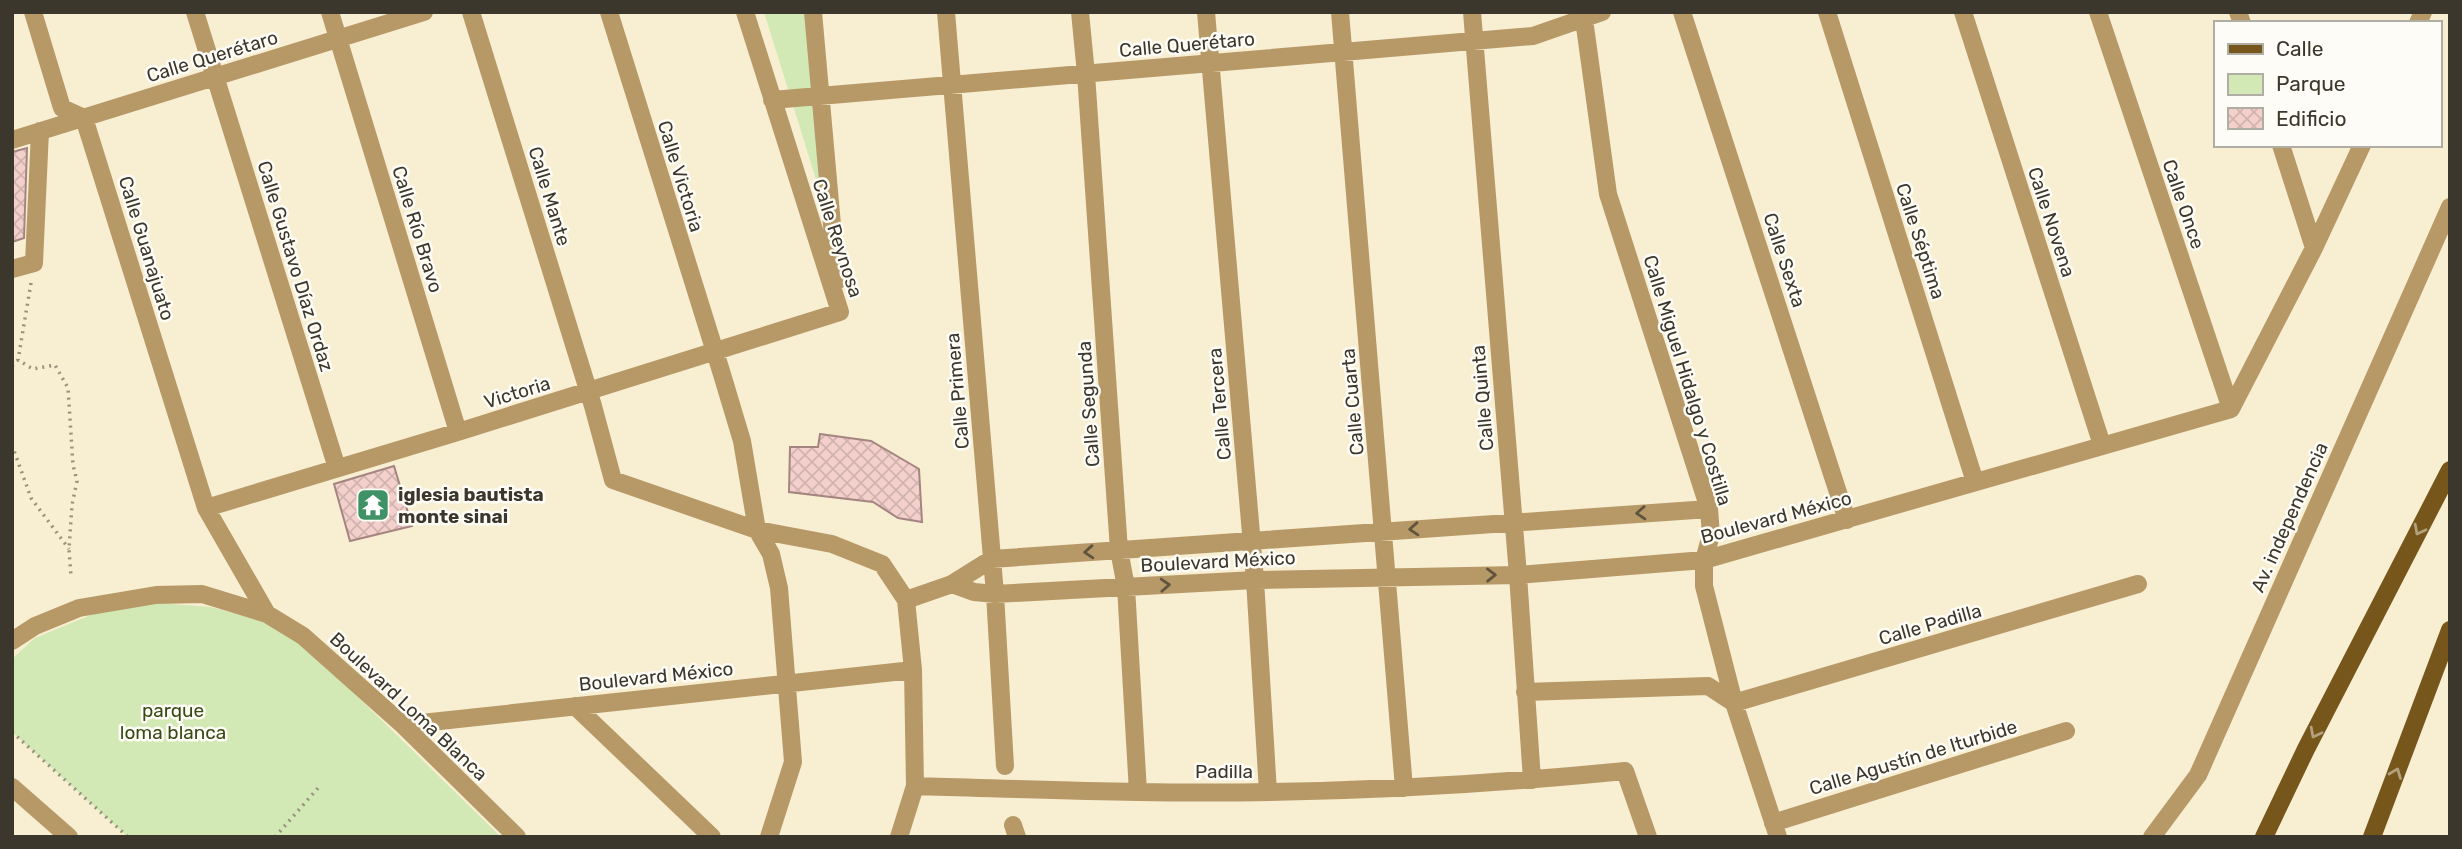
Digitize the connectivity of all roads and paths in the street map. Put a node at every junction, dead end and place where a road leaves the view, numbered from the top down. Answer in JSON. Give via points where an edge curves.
{"nodes":[{"id":1,"x":33,"y":12,"type":"edge"},
{"id":2,"x":195,"y":12,"type":"edge"},
{"id":3,"x":330,"y":12,"type":"edge"},
{"id":4,"x":424,"y":12,"type":"edge"},
{"id":5,"x":471,"y":12,"type":"edge"},
{"id":6,"x":609,"y":12,"type":"edge"},
{"id":7,"x":745,"y":12,"type":"edge"},
{"id":8,"x":813,"y":12,"type":"edge"},
{"id":9,"x":946,"y":12,"type":"edge"},
{"id":10,"x":1080,"y":12,"type":"edge"},
{"id":11,"x":1206,"y":12,"type":"edge"},
{"id":12,"x":1340,"y":12,"type":"edge"},
{"id":13,"x":1472,"y":12,"type":"edge"},
{"id":14,"x":1682,"y":12,"type":"edge"},
{"id":15,"x":1827,"y":12,"type":"edge"},
{"id":16,"x":1962,"y":12,"type":"edge"},
{"id":17,"x":2098,"y":12,"type":"edge"},
{"id":18,"x":1590,"y":14,"type":"edge"},
{"id":19,"x":338,"y":39,"type":"junction"},
{"id":20,"x":1474,"y":40,"type":"junction"},
{"id":21,"x":1344,"y":52,"type":"junction"},
{"id":22,"x":1210,"y":63,"type":"junction"},
{"id":23,"x":1086,"y":74,"type":"junction"},
{"id":24,"x":215,"y":77,"type":"junction"},
{"id":25,"x":953,"y":85,"type":"junction"},
{"id":26,"x":822,"y":96,"type":"junction"},
{"id":27,"x":772,"y":100,"type":"junction"},
{"id":28,"x":84,"y":118,"type":"junction"},
{"id":29,"x":40,"y":131,"type":"junction"},
{"id":30,"x":12,"y":140,"type":"edge"},
{"id":31,"x":2282,"y":147,"type":"edge"},
{"id":32,"x":2361,"y":147,"type":"edge"},
{"id":33,"x":2450,"y":206,"type":"edge"},
{"id":34,"x":2314,"y":248,"type":"junction"},
{"id":35,"x":34,"y":263,"type":"junction"},
{"id":36,"x":12,"y":269,"type":"edge"},
{"id":37,"x":840,"y":313,"type":"junction"},
{"id":38,"x":714,"y":352,"type":"junction"},
{"id":39,"x":18,"y":360,"type":"junction"},
{"id":40,"x":12,"y":366,"type":"edge"},
{"id":41,"x":588,"y":391,"type":"junction"},
{"id":42,"x":2231,"y":409,"type":"junction"},
{"id":43,"x":458,"y":432,"type":"junction"},
{"id":44,"x":12,"y":445,"type":"edge"},
{"id":45,"x":2102,"y":445,"type":"junction"},
{"id":46,"x":337,"y":468,"type":"junction"},
{"id":47,"x":2450,"y":470,"type":"edge"},
{"id":48,"x":1975,"y":482,"type":"junction"},
{"id":49,"x":206,"y":508,"type":"junction"},
{"id":50,"x":1709,"y":509,"type":"junction"},
{"id":51,"x":1847,"y":520,"type":"junction"},
{"id":52,"x":1513,"y":522,"type":"junction"},
{"id":53,"x":757,"y":530,"type":"junction"},
{"id":54,"x":1384,"y":531,"type":"junction"},
{"id":55,"x":1252,"y":541,"type":"junction"},
{"id":56,"x":69,"y":550,"type":"junction"},
{"id":57,"x":1119,"y":550,"type":"junction"},
{"id":58,"x":992,"y":559,"type":"junction"},
{"id":59,"x":1704,"y":560,"type":"junction"},
{"id":60,"x":1517,"y":575,"type":"junction"},
{"id":61,"x":71,"y":576,"type":"dead end"},
{"id":62,"x":1385,"y":576,"type":"junction"},
{"id":63,"x":1255,"y":580,"type":"junction"},
{"id":64,"x":952,"y":584,"type":"junction"},
{"id":65,"x":2138,"y":584,"type":"dead end"},
{"id":66,"x":1126,"y":587,"type":"junction"},
{"id":67,"x":995,"y":594,"type":"junction"},
{"id":68,"x":905,"y":600,"type":"junction"},
{"id":69,"x":267,"y":614,"type":"junction"},
{"id":70,"x":2450,"y":630,"type":"edge"},
{"id":71,"x":12,"y":641,"type":"edge"},
{"id":72,"x":913,"y":670,"type":"junction"},
{"id":73,"x":786,"y":683,"type":"junction"},
{"id":74,"x":1525,"y":692,"type":"junction"},
{"id":75,"x":1734,"y":703,"type":"junction"},
{"id":76,"x":575,"y":706,"type":"junction"},
{"id":77,"x":403,"y":725,"type":"junction"},
{"id":78,"x":2066,"y":731,"type":"dead end"},
{"id":79,"x":12,"y":732,"type":"edge"},
{"id":80,"x":1005,"y":766,"type":"dead end"},
{"id":81,"x":1532,"y":780,"type":"junction"},
{"id":82,"x":12,"y":786,"type":"edge"},
{"id":83,"x":915,"y":786,"type":"junction"},
{"id":84,"x":319,"y":787,"type":"dead end"},
{"id":85,"x":1404,"y":788,"type":"junction"},
{"id":86,"x":1138,"y":792,"type":"junction"},
{"id":87,"x":1268,"y":792,"type":"junction"},
{"id":88,"x":1775,"y":830,"type":"edge"},
{"id":89,"x":69,"y":837,"type":"edge"},
{"id":90,"x":128,"y":837,"type":"edge"},
{"id":91,"x":275,"y":837,"type":"edge"},
{"id":92,"x":517,"y":837,"type":"edge"},
{"id":93,"x":712,"y":837,"type":"edge"},
{"id":94,"x":769,"y":837,"type":"edge"},
{"id":95,"x":899,"y":837,"type":"edge"},
{"id":96,"x":1648,"y":837,"type":"edge"},
{"id":97,"x":2152,"y":837,"type":"edge"},
{"id":98,"x":2264,"y":837,"type":"edge"},
{"id":99,"x":2372,"y":837,"type":"edge"}],
"edges":[{"from":1,"to":28,"type":"street","via":[[62,108]]},
{"from":2,"to":24,"type":"street","name":"Calle Gustavo Díaz Ordaz"},
{"from":3,"to":19,"type":"street","name":"Calle Río Bravo"},
{"from":4,"to":19,"type":"street","name":"Calle Querétaro"},
{"from":5,"to":41,"type":"street","name":"Calle Mante"},
{"from":6,"to":38,"type":"street","name":"Calle Victoria"},
{"from":7,"to":27,"type":"street","name":"Calle Reynosa"},
{"from":8,"to":26,"type":"street","name":"Calle Reynosa"},
{"from":9,"to":25,"type":"street","name":"Calle Primera"},
{"from":10,"to":23,"type":"street","name":"Calle Segunda"},
{"from":11,"to":22,"type":"street","name":"Calle Tercera"},
{"from":12,"to":21,"type":"street","name":"Calle Cuarta"},
{"from":13,"to":20,"type":"street","name":"Calle Quinta"},
{"from":14,"to":51,"type":"street","name":"Calle Sexta"},
{"from":15,"to":48,"type":"street","name":"Calle Séptima"},
{"from":16,"to":45,"type":"street","name":"Calle Novena"},
{"from":17,"to":42,"type":"street","name":"Calle Once"},
{"from":18,"to":20,"type":"street","name":"Calle Querétaro","via":[[1533,36]]},
{"from":18,"to":50,"type":"street","name":"Calle Miguel Hidalgo y Costilla","via":[[1608,194]]},
{"from":19,"to":24,"type":"street","name":"Calle Querétaro"},
{"from":19,"to":43,"type":"street","name":"Calle Río Bravo"},
{"from":20,"to":21,"type":"street","name":"Calle Querétaro"},
{"from":20,"to":52,"type":"street","name":"Calle Quinta"},
{"from":21,"to":22,"type":"street","name":"Calle Querétaro"},
{"from":21,"to":54,"type":"street","name":"Calle Cuarta"},
{"from":22,"to":23,"type":"street","name":"Calle Querétaro"},
{"from":22,"to":55,"type":"street","name":"Calle Tercera"},
{"from":23,"to":25,"type":"street","name":"Calle Querétaro"},
{"from":23,"to":57,"type":"street","name":"Calle Segunda"},
{"from":24,"to":28,"type":"street","name":"Calle Querétaro"},
{"from":24,"to":46,"type":"street","name":"Calle Gustavo Díaz Ordaz"},
{"from":25,"to":26,"type":"street","name":"Calle Querétaro"},
{"from":25,"to":58,"type":"street","name":"Calle Primera"},
{"from":26,"to":27,"type":"street","name":"Calle Querétaro"},
{"from":26,"to":37,"type":"street","name":"Calle Reynosa"},
{"from":27,"to":37,"type":"street","name":"Calle Reynosa"},
{"from":28,"to":29,"type":"street","name":"Calle Querétaro"},
{"from":28,"to":49,"type":"street","name":"Calle Guanajuato"},
{"from":29,"to":30,"type":"street","name":"Calle Querétaro"},
{"from":29,"to":35,"type":"street"},
{"from":31,"to":34,"type":"street"},
{"from":32,"to":34,"type":"street"},
{"from":33,"to":97,"type":"street","name":"Av. independencia","via":[[2198,775]]},
{"from":34,"to":42,"type":"street"},
{"from":35,"to":36,"type":"street"},
{"from":35,"to":39,"type":"path"},
{"from":37,"to":38,"type":"street","name":"Victoria"},
{"from":38,"to":41,"type":"street","name":"Victoria"},
{"from":38,"to":53,"type":"street","name":"Calle Victoria","via":[[742,441]]},
{"from":39,"to":40,"type":"path"},
{"from":39,"to":56,"type":"path","via":[[33,369],[55,365],[68,388],[77,481]]},
{"from":41,"to":43,"type":"street","name":"Victoria"},
{"from":41,"to":53,"type":"street","name":"Calle Mante","via":[[612,480]]},
{"from":42,"to":45,"type":"street","name":"Boulevard México"},
{"from":43,"to":46,"type":"street","name":"Victoria"},
{"from":44,"to":56,"type":"path","via":[[31,498]]},
{"from":45,"to":48,"type":"street","name":"Boulevard México"},
{"from":46,"to":49,"type":"street","name":"Victoria"},
{"from":47,"to":98,"type":"main road","one_way":true},
{"from":48,"to":51,"type":"street","name":"Boulevard México"},
{"from":49,"to":69,"type":"street","name":"Calle Guanajuato"},
{"from":50,"to":52,"type":"street","name":"Boulevard México","one_way":true},
{"from":50,"to":59,"type":"street","name":"Calle Miguel Hidalgo y Costilla","via":[[1711,536]]},
{"from":51,"to":59,"type":"street","name":"Boulevard México"},
{"from":52,"to":54,"type":"street","name":"Boulevard México","one_way":true},
{"from":52,"to":60,"type":"street","name":"Calle Quinta"},
{"from":53,"to":68,"type":"street","via":[[832,544],[882,564]]},
{"from":53,"to":73,"type":"street","name":"Calle Victoria","via":[[771,554],[779,588]]},
{"from":54,"to":55,"type":"street","name":"Boulevard México"},
{"from":54,"to":62,"type":"street","name":"Calle Cuarta"},
{"from":55,"to":57,"type":"street","name":"Boulevard México"},
{"from":55,"to":63,"type":"street","name":"Calle Tercera"},
{"from":56,"to":61,"type":"path"},
{"from":57,"to":58,"type":"street","name":"Boulevard México","one_way":true},
{"from":57,"to":66,"type":"street","name":"Calle Segunda"},
{"from":58,"to":64,"type":"street","name":"Boulevard México"},
{"from":58,"to":67,"type":"street","name":"Calle Primera"},
{"from":59,"to":60,"type":"street","name":"Boulevard México"},
{"from":59,"to":75,"type":"street","name":"Calle Miguel Hidalgo y Costilla","via":[[1704,586]]},
{"from":62,"to":60,"type":"street","name":"Boulevard México","one_way":true},
{"from":60,"to":74,"type":"street","name":"Calle Quinta"},
{"from":62,"to":63,"type":"street","name":"Boulevard México"},
{"from":62,"to":85,"type":"street","name":"Calle Cuarta"},
{"from":66,"to":63,"type":"street","name":"Boulevard México","one_way":true},
{"from":63,"to":87,"type":"street","name":"Calle Tercera"},
{"from":64,"to":67,"type":"street","name":"Boulevard México"},
{"from":64,"to":68,"type":"street"},
{"from":65,"to":75,"type":"street","name":"Calle Padilla"},
{"from":66,"to":67,"type":"street","name":"Boulevard México"},
{"from":66,"to":86,"type":"street","name":"Calle Segunda"},
{"from":67,"to":80,"type":"street","name":"Calle Primera"},
{"from":68,"to":72,"type":"street"},
{"from":69,"to":71,"type":"street","via":[[202,594],[156,595],[79,608]]},
{"from":69,"to":77,"type":"street","name":"Boulevard Loma Blanca","via":[[303,636]]},
{"from":99,"to":70,"type":"main road","one_way":true},
{"from":72,"to":73,"type":"street","name":"Boulevard México"},
{"from":72,"to":83,"type":"street"},
{"from":73,"to":76,"type":"street","name":"Boulevard México"},
{"from":73,"to":94,"type":"street","name":"Calle Victoria","via":[[793,762]]},
{"from":74,"to":75,"type":"street","via":[[1708,686]]},
{"from":74,"to":81,"type":"street","name":"Calle Quinta"},
{"from":75,"to":88,"type":"street","name":"Calle Miguel Hidalgo y Costilla"},
{"from":76,"to":77,"type":"street","name":"Boulevard México"},
{"from":76,"to":93,"type":"street"},
{"from":77,"to":92,"type":"street","name":"Boulevard Loma Blanca"},
{"from":78,"to":88,"type":"street","name":"Calle Agustín de Iturbide"},
{"from":79,"to":90,"type":"path"},
{"from":81,"to":85,"type":"street","name":"Padilla"},
{"from":81,"to":96,"type":"street","name":"Padilla","via":[[1625,771]]},
{"from":82,"to":89,"type":"street"},
{"from":83,"to":86,"type":"street","name":"Padilla"},
{"from":83,"to":95,"type":"street"},
{"from":84,"to":91,"type":"path"},
{"from":85,"to":87,"type":"street","name":"Padilla"},
{"from":86,"to":87,"type":"street","name":"Padilla"}]}
